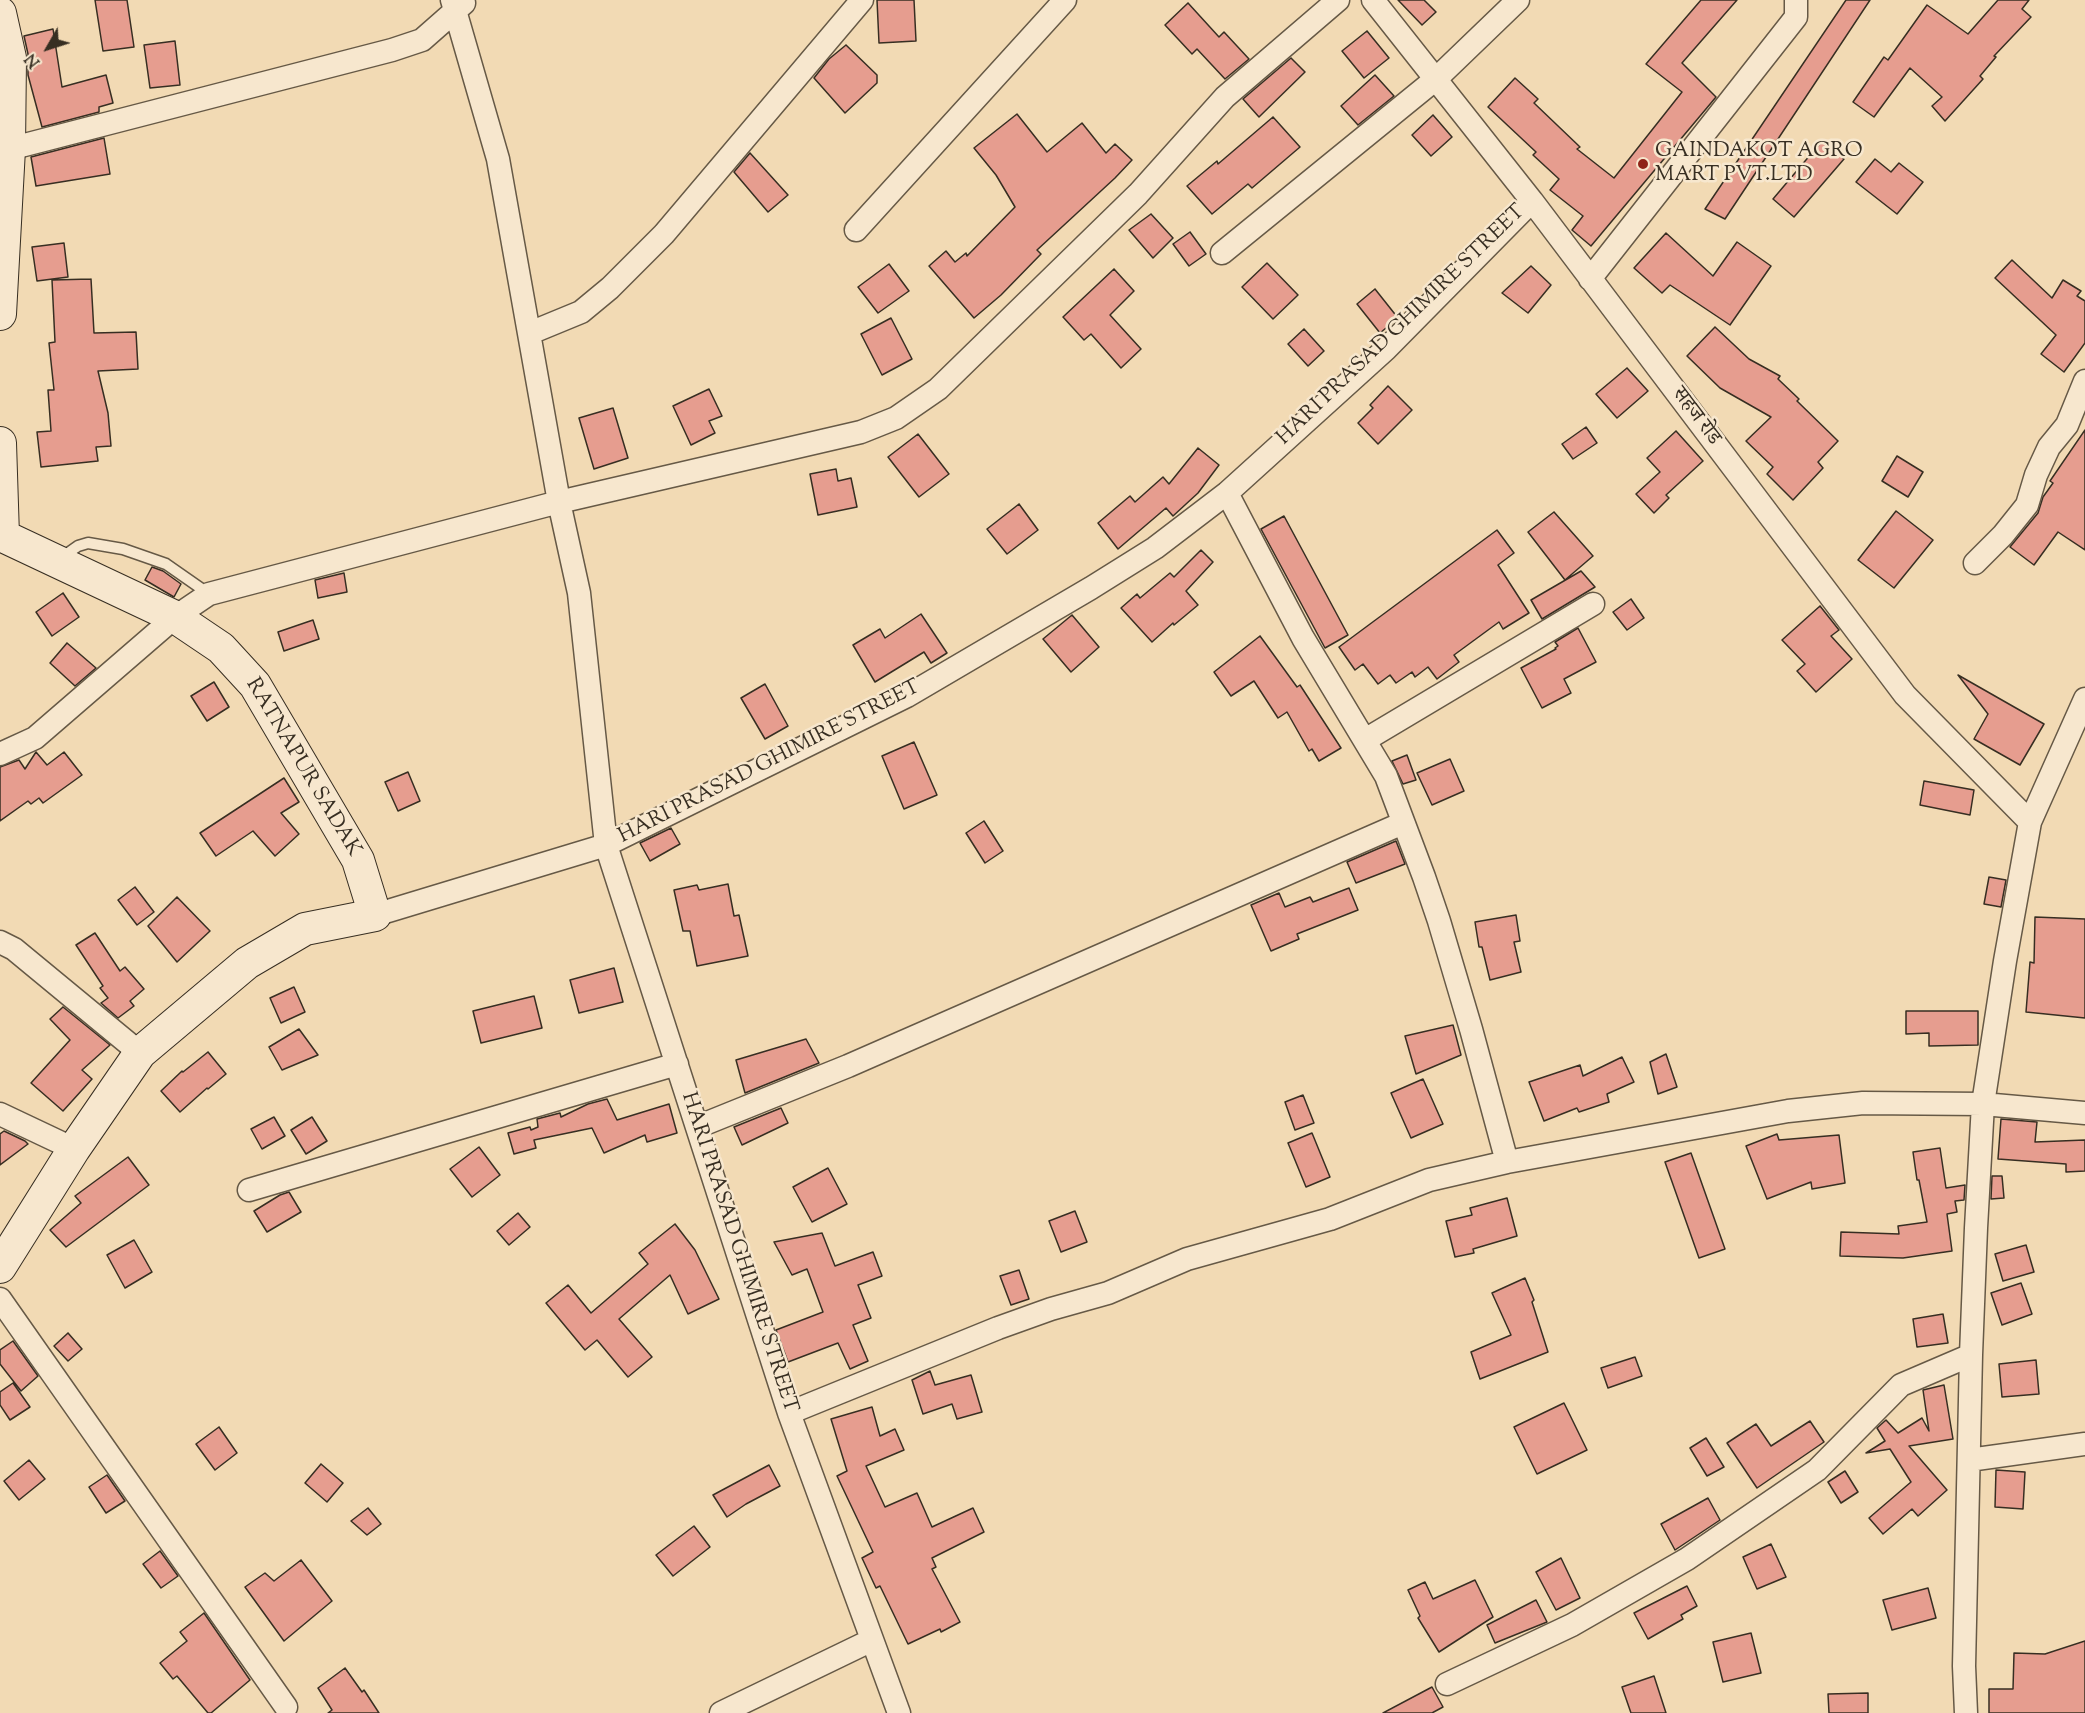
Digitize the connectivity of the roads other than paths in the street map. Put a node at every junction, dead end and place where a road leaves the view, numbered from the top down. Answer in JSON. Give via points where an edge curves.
{"nodes":[{"id":1,"x":862,"y":0,"type":"edge"},
{"id":2,"x":1065,"y":0,"type":"edge"},
{"id":3,"x":1338,"y":0,"type":"edge"},
{"id":4,"x":1373,"y":0,"type":"edge"},
{"id":5,"x":1518,"y":0,"type":"edge"},
{"id":6,"x":1796,"y":0,"type":"edge"},
{"id":7,"x":458,"y":4,"type":"edge"},
{"id":8,"x":0,"y":13,"type":"edge"},
{"id":9,"x":1437,"y":78,"type":"junction"},
{"id":10,"x":9,"y":149,"type":"junction"},
{"id":11,"x":1532,"y":201,"type":"junction"},
{"id":12,"x":856,"y":230,"type":"dead end"},
{"id":13,"x":1222,"y":253,"type":"dead end"},
{"id":14,"x":1590,"y":279,"type":"junction"},
{"id":15,"x":0,"y":314,"type":"edge"},
{"id":16,"x":530,"y":333,"type":"junction"},
{"id":17,"x":2085,"y":381,"type":"edge"},
{"id":18,"x":0,"y":443,"type":"edge"},
{"id":19,"x":1227,"y":494,"type":"junction"},
{"id":20,"x":559,"y":502,"type":"junction"},
{"id":21,"x":2,"y":536,"type":"edge"},
{"id":22,"x":56,"y":561,"type":"junction"},
{"id":23,"x":1975,"y":563,"type":"dead end"},
{"id":24,"x":209,"y":594,"type":"junction"},
{"id":25,"x":1593,"y":604,"type":"dead end"},
{"id":26,"x":174,"y":617,"type":"junction"},
{"id":27,"x":2085,"y":699,"type":"edge"},
{"id":28,"x":1365,"y":740,"type":"junction"},
{"id":29,"x":0,"y":754,"type":"edge"},
{"id":30,"x":2030,"y":822,"type":"junction"},
{"id":31,"x":1403,"y":823,"type":"junction"},
{"id":32,"x":606,"y":845,"type":"junction"},
{"id":33,"x":375,"y":915,"type":"junction"},
{"id":34,"x":0,"y":942,"type":"edge"},
{"id":35,"x":140,"y":1053,"type":"junction"},
{"id":36,"x":677,"y":1064,"type":"junction"},
{"id":37,"x":1983,"y":1104,"type":"junction"},
{"id":38,"x":2085,"y":1113,"type":"edge"},
{"id":39,"x":0,"y":1114,"type":"edge"},
{"id":40,"x":697,"y":1127,"type":"junction"},
{"id":41,"x":74,"y":1149,"type":"junction"},
{"id":42,"x":1507,"y":1162,"type":"junction"},
{"id":43,"x":249,"y":1190,"type":"dead end"},
{"id":44,"x":0,"y":1267,"type":"edge"},
{"id":45,"x":0,"y":1299,"type":"edge"},
{"id":46,"x":1971,"y":1355,"type":"junction"},
{"id":47,"x":789,"y":1413,"type":"junction"},
{"id":48,"x":2085,"y":1444,"type":"edge"},
{"id":49,"x":1969,"y":1460,"type":"junction"},
{"id":50,"x":872,"y":1640,"type":"junction"},
{"id":51,"x":1447,"y":1684,"type":"dead end"},
{"id":52,"x":286,"y":1707,"type":"dead end"},
{"id":53,"x":722,"y":1713,"type":"edge"},
{"id":54,"x":899,"y":1713,"type":"edge"},
{"id":55,"x":1966,"y":1713,"type":"edge"}],
"edges":[{"from":1,"to":16,"type":"street","via":[[664,234],[581,312]]},
{"from":2,"to":12,"type":"street"},
{"from":3,"to":20,"type":"street","via":[[1225,97],[1138,194],[938,389],[896,418],[861,432]]},
{"from":4,"to":9,"type":"street","name":"सहज रोड"},
{"from":5,"to":9,"type":"street"},
{"from":6,"to":14,"type":"street","via":[[1796,17]]},
{"from":7,"to":10,"type":"street","via":[[422,40],[392,50]]},
{"from":7,"to":16,"type":"street","via":[[498,159]]},
{"from":8,"to":10,"type":"main road","via":[[10,58]]},
{"from":9,"to":11,"type":"street","name":"सहज रोड"},
{"from":9,"to":13,"type":"street"},
{"from":10,"to":15,"type":"main road"},
{"from":11,"to":14,"type":"street","name":"सहज रोड"},
{"from":11,"to":19,"type":"street","name":"HARI PRASAD GHIMIRE STREET","via":[[1386,349]]},
{"from":14,"to":30,"type":"street","name":"सहज रोड","via":[[1905,695]]},
{"from":16,"to":20,"type":"street"},
{"from":17,"to":23,"type":"street","via":[[2067,425],[2049,447],[2027,505]]},
{"from":18,"to":21,"type":"main road","name":"RATNAPUR SADAK"},
{"from":19,"to":28,"type":"street","via":[[1303,638]]},
{"from":19,"to":32,"type":"street","name":"HARI PRASAD GHIMIRE STREET","via":[[1155,548],[907,696]]},
{"from":20,"to":24,"type":"street"},
{"from":20,"to":32,"type":"street","via":[[579,593]]},
{"from":21,"to":22,"type":"main road","name":"RATNAPUR SADAK"},
{"from":22,"to":24,"type":"lane","via":[[88,543],[123,549],[166,564]]},
{"from":22,"to":26,"type":"main road","name":"RATNAPUR SADAK"},
{"from":24,"to":26,"type":"street"},
{"from":25,"to":28,"type":"street"},
{"from":26,"to":29,"type":"street","via":[[35,738]]},
{"from":26,"to":33,"type":"main road","name":"RATNAPUR SADAK","via":[[221,648],[255,685],[358,860]]},
{"from":27,"to":30,"type":"street"},
{"from":28,"to":31,"type":"street","via":[[1386,776]]},
{"from":30,"to":37,"type":"street"},
{"from":31,"to":40,"type":"street","via":[[848,1066]]},
{"from":31,"to":42,"type":"street","via":[[1451,961]]},
{"from":32,"to":33,"type":"street"},
{"from":32,"to":36,"type":"street","name":"HARI PRASAD GHIMIRE STREET"},
{"from":33,"to":35,"type":"main road","via":[[305,929],[247,963]]},
{"from":34,"to":35,"type":"street"},
{"from":35,"to":41,"type":"main road"},
{"from":36,"to":40,"type":"street","name":"HARI PRASAD GHIMIRE STREET"},
{"from":36,"to":43,"type":"street"},
{"from":37,"to":38,"type":"street"},
{"from":37,"to":42,"type":"street","via":[[1863,1103],[1788,1111]]},
{"from":37,"to":46,"type":"street"},
{"from":39,"to":41,"type":"street"},
{"from":40,"to":47,"type":"street","name":"HARI PRASAD GHIMIRE STREET"},
{"from":41,"to":44,"type":"main road"},
{"from":42,"to":47,"type":"street","via":[[1429,1180],[1330,1219],[1187,1259],[1108,1293],[998,1328]]},
{"from":45,"to":52,"type":"street"},
{"from":46,"to":49,"type":"street"},
{"from":46,"to":51,"type":"street","via":[[1901,1385],[1817,1470],[1687,1559],[1572,1625]]},
{"from":47,"to":50,"type":"street","name":"HARI PRASAD GHIMIRE STREET"},
{"from":48,"to":49,"type":"street"},
{"from":49,"to":55,"type":"street"},
{"from":50,"to":53,"type":"street"},
{"from":50,"to":54,"type":"street","name":"HARI PRASAD GHIMIRE STREET"}]}
